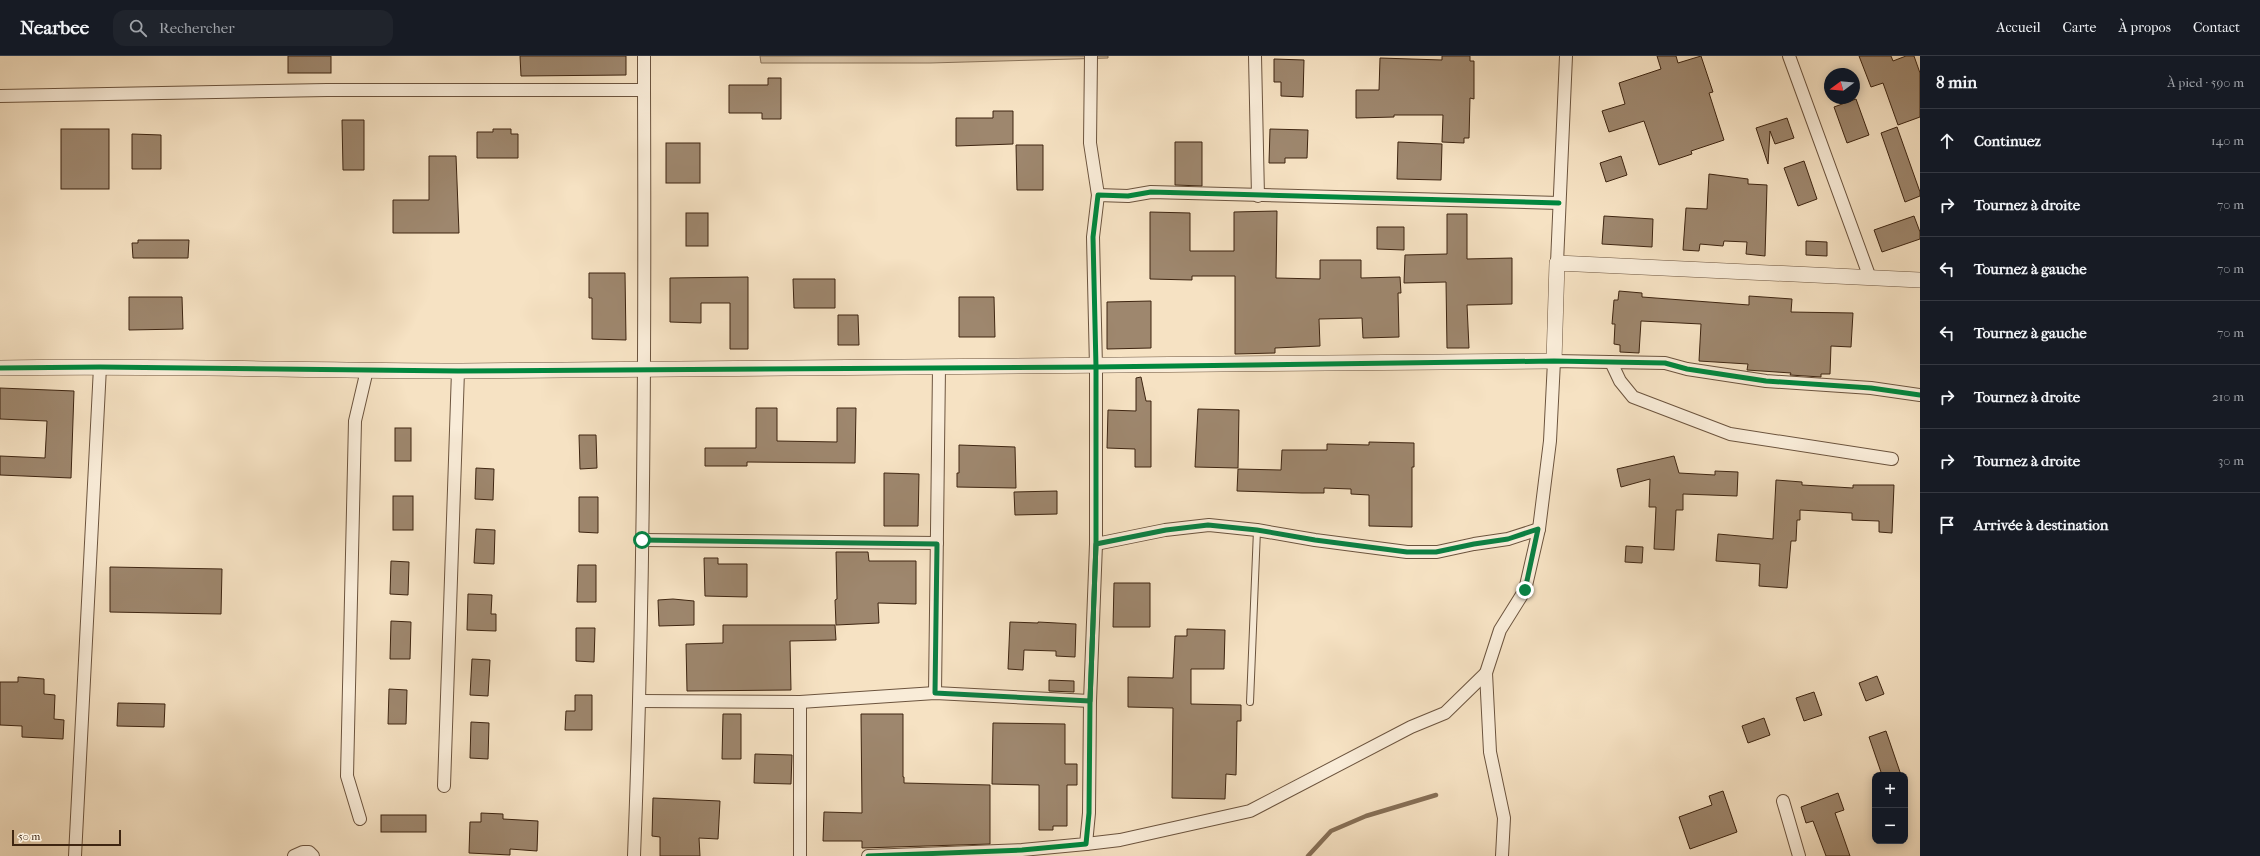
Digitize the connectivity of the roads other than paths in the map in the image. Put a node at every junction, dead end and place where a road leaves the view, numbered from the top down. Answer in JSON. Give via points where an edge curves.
{"nodes":[{"id":1,"x":644,"y":56,"type":"edge"},
{"id":2,"x":1091,"y":56,"type":"edge"},
{"id":3,"x":1255,"y":56,"type":"edge"},
{"id":4,"x":1566,"y":56,"type":"edge"},
{"id":5,"x":1789,"y":56,"type":"edge"},
{"id":6,"x":644,"y":90,"type":"junction"},
{"id":7,"x":0,"y":96,"type":"edge"},
{"id":8,"x":1098,"y":195,"type":"junction"},
{"id":9,"x":1258,"y":196,"type":"junction"},
{"id":10,"x":1559,"y":204,"type":"junction"},
{"id":11,"x":1557,"y":264,"type":"junction"},
{"id":12,"x":1870,"y":278,"type":"junction"},
{"id":13,"x":1920,"y":280,"type":"edge"},
{"id":14,"x":1554,"y":361,"type":"junction"},
{"id":15,"x":1611,"y":362,"type":"junction"},
{"id":16,"x":100,"y":366,"type":"junction"},
{"id":17,"x":1096,"y":367,"type":"junction"},
{"id":18,"x":0,"y":368,"type":"edge"},
{"id":19,"x":645,"y":368,"type":"junction"},
{"id":20,"x":939,"y":368,"type":"junction"},
{"id":21,"x":367,"y":370,"type":"junction"},
{"id":22,"x":458,"y":371,"type":"junction"},
{"id":23,"x":1920,"y":395,"type":"edge"},
{"id":24,"x":1892,"y":460,"type":"dead end"},
{"id":25,"x":1538,"y":529,"type":"junction"},
{"id":26,"x":1257,"y":530,"type":"junction"},
{"id":27,"x":642,"y":540,"type":"junction"},
{"id":28,"x":937,"y":544,"type":"junction"},
{"id":29,"x":1096,"y":544,"type":"junction"},
{"id":30,"x":1486,"y":673,"type":"junction"},
{"id":31,"x":935,"y":693,"type":"junction"},
{"id":32,"x":640,"y":701,"type":"junction"},
{"id":33,"x":1090,"y":701,"type":"junction"},
{"id":34,"x":800,"y":702,"type":"junction"},
{"id":35,"x":1250,"y":702,"type":"dead end"},
{"id":36,"x":444,"y":786,"type":"dead end"},
{"id":37,"x":1783,"y":801,"type":"dead end"},
{"id":38,"x":360,"y":819,"type":"dead end"},
{"id":39,"x":1086,"y":844,"type":"junction"},
{"id":40,"x":75,"y":856,"type":"edge"},
{"id":41,"x":294,"y":856,"type":"edge"},
{"id":42,"x":313,"y":856,"type":"edge"},
{"id":43,"x":634,"y":856,"type":"edge"},
{"id":44,"x":800,"y":856,"type":"edge"},
{"id":45,"x":868,"y":856,"type":"edge"},
{"id":46,"x":1502,"y":856,"type":"edge"},
{"id":47,"x":1799,"y":856,"type":"edge"}],
"edges":[{"from":1,"to":6,"type":"street"},
{"from":2,"to":8,"type":"street","via":[[1090,143]]},
{"from":3,"to":9,"type":"street"},
{"from":4,"to":10,"type":"street"},
{"from":5,"to":12,"type":"street"},
{"from":6,"to":7,"type":"street","via":[[335,90]]},
{"from":6,"to":19,"type":"street"},
{"from":8,"to":9,"type":"street","via":[[1128,196],[1151,192]]},
{"from":8,"to":17,"type":"street","via":[[1093,237]]},
{"from":9,"to":10,"type":"street"},
{"from":10,"to":11,"type":"street"},
{"from":11,"to":12,"type":"street"},
{"from":11,"to":14,"type":"street"},
{"from":12,"to":13,"type":"street"},
{"from":14,"to":15,"type":"street"},
{"from":14,"to":17,"type":"street"},
{"from":14,"to":25,"type":"street","via":[[1550,441]]},
{"from":15,"to":23,"type":"street","via":[[1665,363],[1687,369],[1766,381],[1871,388]]},
{"from":15,"to":24,"type":"street","via":[[1620,381],[1633,397],[1730,434]]},
{"from":16,"to":18,"type":"street"},
{"from":16,"to":21,"type":"street"},
{"from":16,"to":40,"type":"street"},
{"from":17,"to":20,"type":"street"},
{"from":17,"to":29,"type":"street"},
{"from":19,"to":20,"type":"street"},
{"from":19,"to":22,"type":"street"},
{"from":19,"to":27,"type":"street"},
{"from":20,"to":28,"type":"street"},
{"from":21,"to":22,"type":"street"},
{"from":21,"to":38,"type":"street","via":[[354,421],[347,776]]},
{"from":22,"to":36,"type":"street"},
{"from":25,"to":26,"type":"street","via":[[1508,539],[1436,552],[1407,552]]},
{"from":25,"to":30,"type":"street","via":[[1525,590],[1500,630]]},
{"from":26,"to":29,"type":"street","via":[[1208,525],[1166,530]]},
{"from":26,"to":35,"type":"lane"},
{"from":27,"to":28,"type":"street"},
{"from":27,"to":32,"type":"street"},
{"from":28,"to":31,"type":"street"},
{"from":29,"to":33,"type":"street"},
{"from":30,"to":39,"type":"street","via":[[1445,713],[1411,727],[1250,811],[1120,840]]},
{"from":30,"to":46,"type":"street","via":[[1490,752],[1504,818]]},
{"from":31,"to":33,"type":"street"},
{"from":31,"to":34,"type":"street"},
{"from":32,"to":34,"type":"street"},
{"from":32,"to":43,"type":"street"},
{"from":33,"to":39,"type":"street","via":[[1089,813]]},
{"from":34,"to":44,"type":"street"},
{"from":37,"to":47,"type":"street"},
{"from":39,"to":45,"type":"street","via":[[1022,850]]},
{"from":41,"to":42,"type":"street","via":[[303,852],[309,852]]}]}
